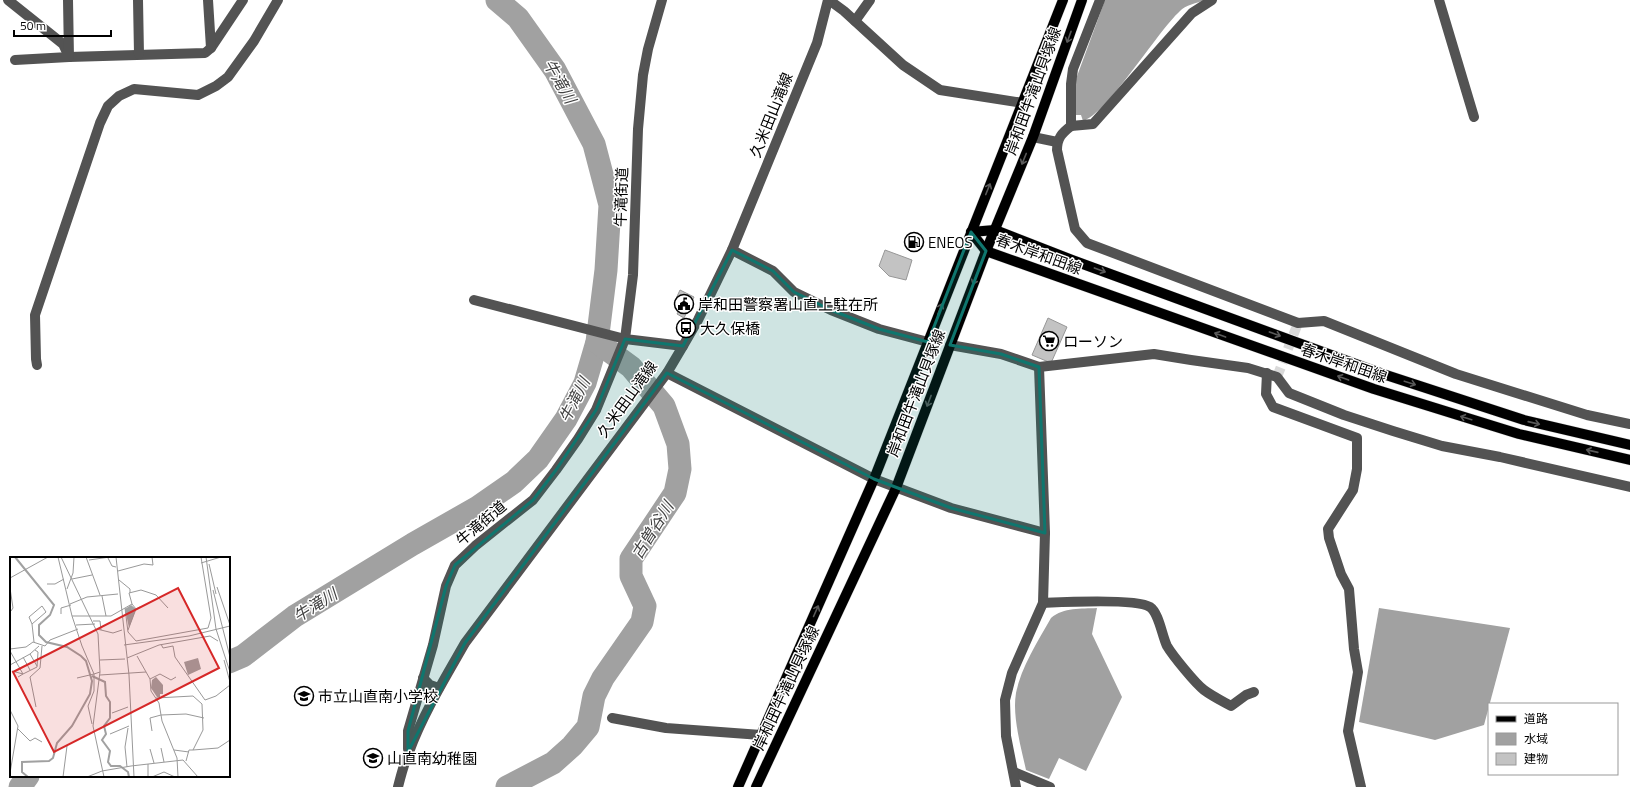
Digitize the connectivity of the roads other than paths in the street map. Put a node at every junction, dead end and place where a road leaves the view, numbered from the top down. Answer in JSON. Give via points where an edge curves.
{"nodes":[{"id":1,"x":8,"y":0,"type":"edge"},
{"id":2,"x":68,"y":0,"type":"edge"},
{"id":3,"x":138,"y":0,"type":"edge"},
{"id":4,"x":208,"y":0,"type":"edge"},
{"id":5,"x":243,"y":0,"type":"edge"},
{"id":6,"x":278,"y":0,"type":"edge"},
{"id":7,"x":662,"y":0,"type":"edge"},
{"id":8,"x":829,"y":0,"type":"edge"},
{"id":9,"x":870,"y":0,"type":"edge"},
{"id":10,"x":1063,"y":0,"type":"edge"},
{"id":11,"x":1082,"y":0,"type":"edge"},
{"id":12,"x":1100,"y":0,"type":"edge"},
{"id":13,"x":1212,"y":0,"type":"edge"},
{"id":14,"x":1439,"y":0,"type":"edge"},
{"id":15,"x":855,"y":21,"type":"junction"},
{"id":16,"x":211,"y":48,"type":"junction"},
{"id":17,"x":139,"y":54,"type":"junction"},
{"id":18,"x":69,"y":57,"type":"junction"},
{"id":19,"x":15,"y":60,"type":"dead end"},
{"id":20,"x":1023,"y":103,"type":"junction"},
{"id":21,"x":1474,"y":117,"type":"dead end"},
{"id":22,"x":1071,"y":126,"type":"junction"},
{"id":23,"x":1033,"y":137,"type":"junction"},
{"id":24,"x":1057,"y":142,"type":"junction"},
{"id":25,"x":995,"y":230,"type":"junction"},
{"id":26,"x":971,"y":232,"type":"junction"},
{"id":27,"x":732,"y":250,"type":"junction"},
{"id":28,"x":986,"y":251,"type":"junction"},
{"id":29,"x":474,"y":300,"type":"dead end"},
{"id":30,"x":622,"y":338,"type":"junction"},
{"id":31,"x":928,"y":342,"type":"junction"},
{"id":32,"x":950,"y":345,"type":"junction"},
{"id":33,"x":683,"y":346,"type":"junction"},
{"id":34,"x":37,"y":365,"type":"dead end"},
{"id":35,"x":1039,"y":367,"type":"junction"},
{"id":36,"x":667,"y":373,"type":"junction"},
{"id":37,"x":1267,"y":374,"type":"junction"},
{"id":38,"x":1630,"y":424,"type":"edge"},
{"id":39,"x":1630,"y":445,"type":"edge"},
{"id":40,"x":1630,"y":460,"type":"edge"},
{"id":41,"x":874,"y":479,"type":"junction"},
{"id":42,"x":1630,"y":487,"type":"edge"},
{"id":43,"x":896,"y":488,"type":"junction"},
{"id":44,"x":1045,"y":533,"type":"junction"},
{"id":45,"x":1043,"y":603,"type":"junction"},
{"id":46,"x":423,"y":678,"type":"junction"},
{"id":47,"x":439,"y":688,"type":"junction"},
{"id":48,"x":1254,"y":692,"type":"dead end"},
{"id":49,"x":612,"y":718,"type":"dead end"},
{"id":50,"x":761,"y":735,"type":"junction"},
{"id":51,"x":408,"y":752,"type":"junction"},
{"id":52,"x":1014,"y":772,"type":"junction"},
{"id":53,"x":398,"y":787,"type":"edge"},
{"id":54,"x":738,"y":787,"type":"edge"},
{"id":55,"x":756,"y":787,"type":"edge"},
{"id":56,"x":1016,"y":787,"type":"edge"},
{"id":57,"x":1050,"y":787,"type":"edge"},
{"id":58,"x":1361,"y":787,"type":"edge"}],
"edges":[{"from":1,"to":18,"type":"street","via":[[63,44]]},
{"from":2,"to":18,"type":"street"},
{"from":3,"to":17,"type":"street"},
{"from":4,"to":16,"type":"street"},
{"from":5,"to":16,"type":"street"},
{"from":6,"to":34,"type":"street","via":[[254,41],[228,77],[216,86],[198,95],[134,89],[119,96],[108,106],[39,300],[35,315]]},
{"from":7,"to":30,"type":"street","name":"牛滝街道","via":[[643,75],[638,129],[632,275]]},
{"from":8,"to":15,"type":"street"},
{"from":8,"to":27,"type":"street","name":"久米田山滝線","via":[[817,43]]},
{"from":9,"to":15,"type":"street"},
{"from":10,"to":20,"type":"main road","name":"岸和田牛滝山貝塚線"},
{"from":11,"to":23,"type":"main road","name":"岸和田牛滝山貝塚線","one_way":true},
{"from":12,"to":22,"type":"street","via":[[1074,69],[1071,84]]},
{"from":13,"to":22,"type":"street","via":[[1192,13],[1093,124]]},
{"from":14,"to":21,"type":"street"},
{"from":15,"to":20,"type":"street","via":[[903,65],[940,90]]},
{"from":16,"to":17,"type":"street","via":[[205,53]]},
{"from":17,"to":18,"type":"street"},
{"from":18,"to":19,"type":"street"},
{"from":26,"to":20,"type":"main road","name":"岸和田牛滝山貝塚線","one_way":true},
{"from":22,"to":24,"type":"street","via":[[1061,134]]},
{"from":23,"to":24,"type":"street"},
{"from":23,"to":25,"type":"main road","name":"岸和田牛滝山貝塚線","one_way":true},
{"from":24,"to":38,"type":"street","via":[[1075,229],[1087,243],[1298,323],[1324,321],[1456,374],[1587,415]]},
{"from":25,"to":26,"type":"main road","name":"春木岸和田線"},
{"from":25,"to":28,"type":"main road","name":"岸和田牛滝山貝塚線"},
{"from":25,"to":39,"type":"main road","name":"春木岸和田線","one_way":true,"via":[[1383,374],[1524,420]]},
{"from":26,"to":28,"type":"main road","name":"春木岸和田線"},
{"from":31,"to":26,"type":"main road","name":"岸和田牛滝山貝塚線","one_way":true},
{"from":27,"to":31,"type":"street","via":[[773,271],[794,292],[831,310],[879,329]]},
{"from":27,"to":33,"type":"street","name":"久米田山滝線"},
{"from":28,"to":32,"type":"main road","name":"岸和田牛滝山貝塚線","one_way":true},
{"from":40,"to":28,"type":"main road","name":"春木岸和田線","one_way":true,"via":[[1519,434],[1374,390]]},
{"from":29,"to":30,"type":"street"},
{"from":30,"to":33,"type":"street"},
{"from":30,"to":46,"type":"street","name":"牛滝街道","via":[[617,358],[596,410],[578,439],[532,500],[455,565],[446,586]]},
{"from":31,"to":41,"type":"main road","name":"岸和田牛滝山貝塚線"},
{"from":32,"to":35,"type":"street","via":[[1001,354]]},
{"from":32,"to":43,"type":"main road","name":"岸和田牛滝山貝塚線","one_way":true},
{"from":33,"to":36,"type":"street","name":"久米田山滝線"},
{"from":35,"to":37,"type":"street","via":[[1154,354],[1248,368]]},
{"from":35,"to":44,"type":"street"},
{"from":36,"to":41,"type":"street"},
{"from":36,"to":47,"type":"street","name":"久米田山滝線","via":[[465,643]]},
{"from":37,"to":42,"type":"street","via":[[1277,377],[1289,393],[1393,431],[1442,446]]},
{"from":37,"to":58,"type":"street","via":[[1266,394],[1273,407],[1357,438],[1357,469],[1353,490],[1328,529],[1348,589],[1358,672],[1348,731]]},
{"from":41,"to":43,"type":"street"},
{"from":50,"to":41,"type":"main road","name":"岸和田牛滝山貝塚線","one_way":true},
{"from":43,"to":44,"type":"street","via":[[950,508]]},
{"from":43,"to":55,"type":"main road","name":"岸和田牛滝山貝塚線"},
{"from":44,"to":45,"type":"street"},
{"from":45,"to":48,"type":"street","via":[[1113,601],[1144,605],[1151,608],[1167,645],[1177,660],[1204,690],[1231,706]]},
{"from":45,"to":52,"type":"street","via":[[1012,673],[1005,700],[1006,736]]},
{"from":46,"to":47,"type":"street","via":[[430,685]]},
{"from":46,"to":51,"type":"street","name":"牛滝街道","via":[[408,731]]},
{"from":47,"to":51,"type":"street","name":"久米田山滝線"},
{"from":49,"to":50,"type":"street","via":[[666,728]]},
{"from":50,"to":54,"type":"main road","name":"岸和田牛滝山貝塚線"},
{"from":51,"to":53,"type":"street","name":"久米田山滝線"},
{"from":52,"to":56,"type":"street"},
{"from":52,"to":57,"type":"street"}]}
